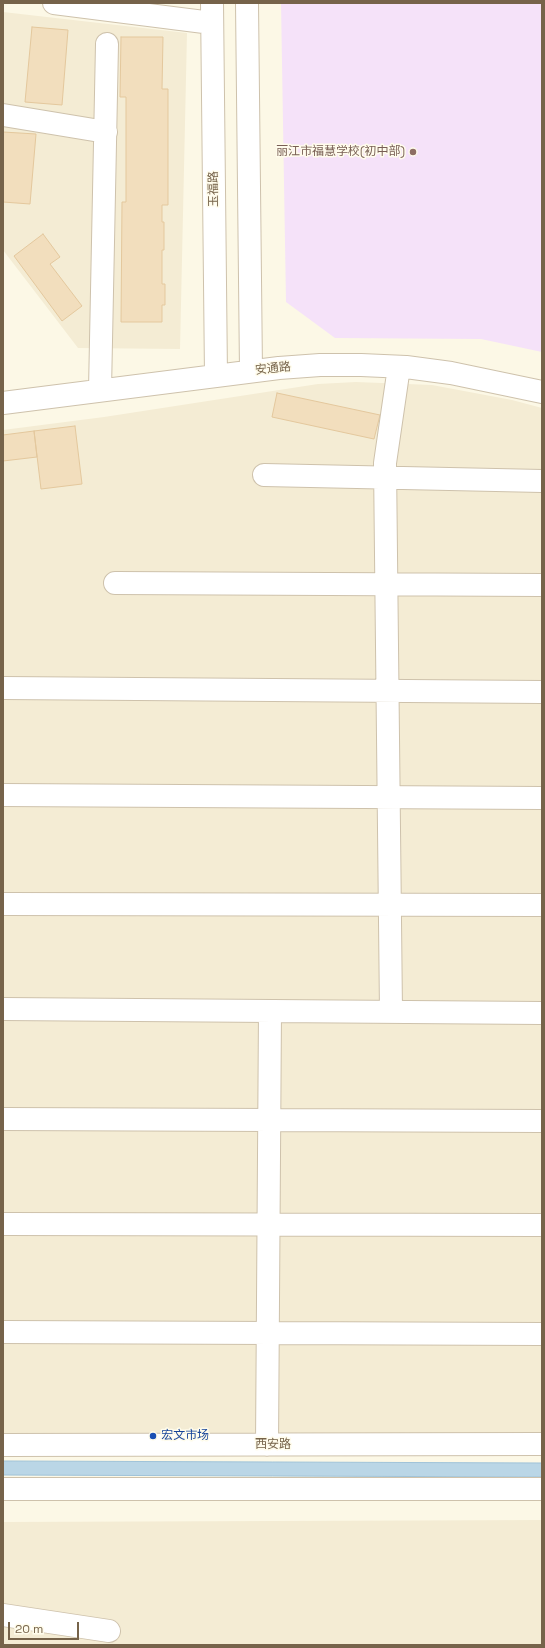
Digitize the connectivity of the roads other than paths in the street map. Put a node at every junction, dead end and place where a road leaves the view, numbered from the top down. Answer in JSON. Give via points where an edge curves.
{"nodes":[{"id":1,"x":54,"y":3,"type":"edge"},
{"id":2,"x":247,"y":3,"type":"edge"},
{"id":3,"x":82,"y":5,"type":"edge"},
{"id":4,"x":212,"y":13,"type":"edge"},
{"id":5,"x":108,"y":44,"type":"dead end"},
{"id":6,"x":3,"y":115,"type":"edge"},
{"id":7,"x":106,"y":132,"type":"junction"},
{"id":8,"x":399,"y":367,"type":"junction"},
{"id":9,"x":251,"y":372,"type":"junction"},
{"id":10,"x":216,"y":376,"type":"junction"},
{"id":11,"x":100,"y":390,"type":"junction"},
{"id":12,"x":542,"y":392,"type":"edge"},
{"id":13,"x":3,"y":403,"type":"edge"},
{"id":14,"x":264,"y":475,"type":"dead end"},
{"id":15,"x":385,"y":478,"type":"junction"},
{"id":16,"x":542,"y":481,"type":"edge"},
{"id":17,"x":115,"y":583,"type":"dead end"},
{"id":18,"x":386,"y":584,"type":"junction"},
{"id":19,"x":542,"y":585,"type":"edge"},
{"id":20,"x":3,"y":688,"type":"edge"},
{"id":21,"x":387,"y":691,"type":"junction"},
{"id":22,"x":542,"y":692,"type":"edge"},
{"id":23,"x":3,"y":795,"type":"edge"},
{"id":24,"x":388,"y":797,"type":"junction"},
{"id":25,"x":542,"y":798,"type":"edge"},
{"id":26,"x":3,"y":904,"type":"edge"},
{"id":27,"x":390,"y":905,"type":"junction"},
{"id":28,"x":542,"y":905,"type":"edge"},
{"id":29,"x":3,"y":1010,"type":"edge"},
{"id":30,"x":270,"y":1012,"type":"junction"},
{"id":31,"x":391,"y":1012,"type":"junction"},
{"id":32,"x":542,"y":1013,"type":"edge"},
{"id":33,"x":3,"y":1119,"type":"edge"},
{"id":34,"x":269,"y":1120,"type":"junction"},
{"id":35,"x":542,"y":1120,"type":"edge"},
{"id":36,"x":3,"y":1224,"type":"edge"},
{"id":37,"x":268,"y":1225,"type":"junction"},
{"id":38,"x":542,"y":1225,"type":"edge"},
{"id":39,"x":3,"y":1332,"type":"edge"},
{"id":40,"x":268,"y":1333,"type":"junction"},
{"id":41,"x":542,"y":1334,"type":"edge"},
{"id":42,"x":542,"y":1444,"type":"edge"},
{"id":43,"x":3,"y":1445,"type":"edge"},
{"id":44,"x":267,"y":1445,"type":"junction"},
{"id":45,"x":3,"y":1489,"type":"edge"},
{"id":46,"x":542,"y":1489,"type":"edge"},
{"id":47,"x":3,"y":1616,"type":"edge"},
{"id":48,"x":109,"y":1630,"type":"dead end"}],
"edges":[{"from":1,"to":3,"type":"street"},
{"from":2,"to":9,"type":"street"},
{"from":3,"to":4,"type":"street"},
{"from":4,"to":10,"type":"street","name":"玉福路"},
{"from":5,"to":7,"type":"street"},
{"from":6,"to":7,"type":"street"},
{"from":7,"to":11,"type":"street"},
{"from":8,"to":9,"type":"street","name":"安通路","via":[[320,365]]},
{"from":8,"to":12,"type":"street","name":"安通路","via":[[451,373]]},
{"from":8,"to":15,"type":"street"},
{"from":9,"to":10,"type":"street","name":"安通路"},
{"from":10,"to":11,"type":"street","name":"安通路"},
{"from":11,"to":13,"type":"street","name":"安通路"},
{"from":14,"to":15,"type":"street"},
{"from":15,"to":16,"type":"street"},
{"from":15,"to":18,"type":"street"},
{"from":17,"to":18,"type":"street"},
{"from":18,"to":19,"type":"street"},
{"from":18,"to":21,"type":"street"},
{"from":20,"to":21,"type":"street"},
{"from":21,"to":22,"type":"street"},
{"from":21,"to":24,"type":"street"},
{"from":23,"to":24,"type":"street"},
{"from":24,"to":25,"type":"street"},
{"from":24,"to":27,"type":"street"},
{"from":26,"to":27,"type":"street"},
{"from":27,"to":28,"type":"street"},
{"from":27,"to":31,"type":"street"},
{"from":29,"to":30,"type":"street"},
{"from":30,"to":31,"type":"street"},
{"from":30,"to":34,"type":"street"},
{"from":31,"to":32,"type":"street"},
{"from":33,"to":34,"type":"street"},
{"from":34,"to":35,"type":"street"},
{"from":34,"to":37,"type":"street"},
{"from":36,"to":37,"type":"street"},
{"from":37,"to":38,"type":"street"},
{"from":37,"to":40,"type":"street"},
{"from":39,"to":40,"type":"street"},
{"from":40,"to":41,"type":"street"},
{"from":40,"to":44,"type":"street"},
{"from":42,"to":44,"type":"street","name":"西安路"},
{"from":43,"to":44,"type":"street","name":"西安路"},
{"from":45,"to":46,"type":"street"},
{"from":47,"to":48,"type":"street"}]}
